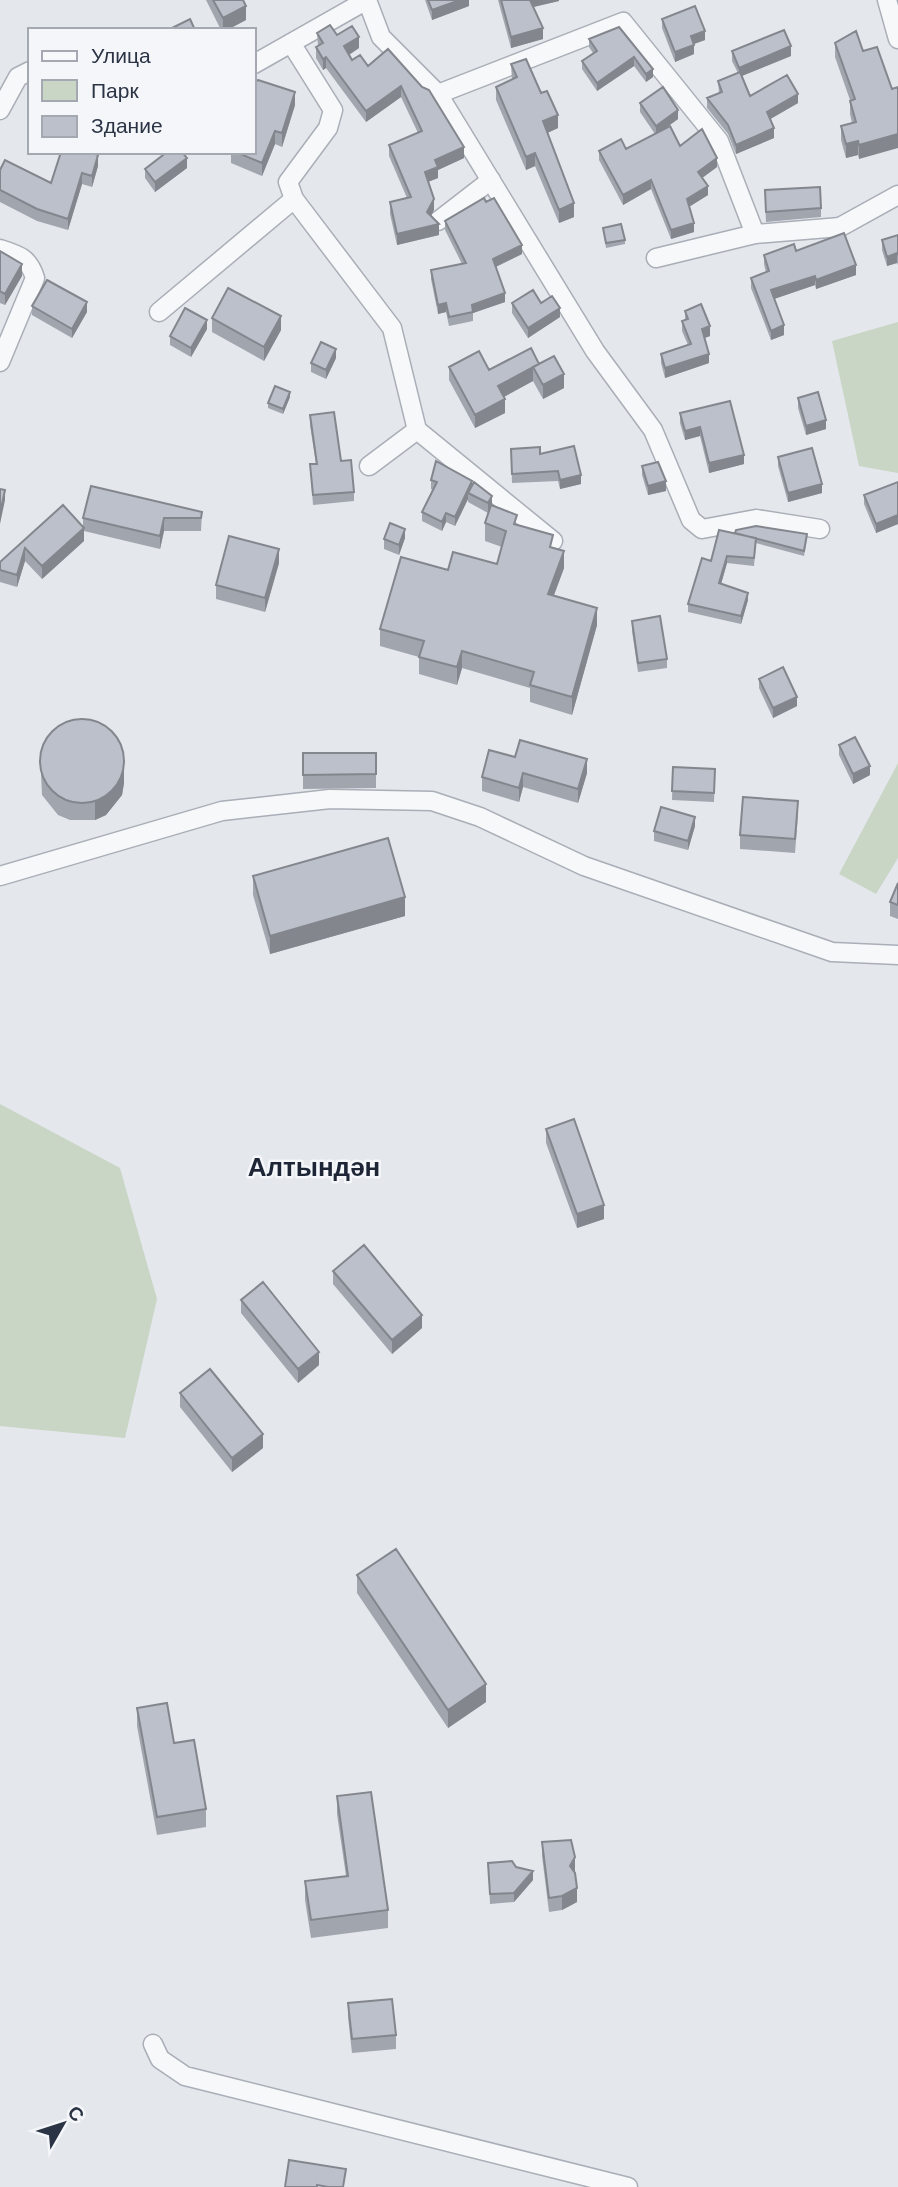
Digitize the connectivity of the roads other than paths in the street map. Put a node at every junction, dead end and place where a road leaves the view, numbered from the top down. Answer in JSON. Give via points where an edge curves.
{"nodes":[{"id":1,"x":367,"y":0,"type":"edge"},
{"id":2,"x":887,"y":0,"type":"edge"},
{"id":3,"x":898,"y":39,"type":"edge"},
{"id":4,"x":291,"y":43,"type":"junction"},
{"id":5,"x":256,"y":63,"type":"edge"},
{"id":6,"x":28,"y":72,"type":"edge"},
{"id":7,"x":438,"y":94,"type":"junction"},
{"id":8,"x":0,"y":110,"type":"edge"},
{"id":9,"x":491,"y":180,"type":"junction"},
{"id":10,"x":898,"y":195,"type":"edge"},
{"id":11,"x":294,"y":199,"type":"junction"},
{"id":12,"x":438,"y":221,"type":"edge"},
{"id":13,"x":755,"y":234,"type":"junction"},
{"id":14,"x":0,"y":249,"type":"edge"},
{"id":15,"x":656,"y":258,"type":"dead end"},
{"id":16,"x":159,"y":313,"type":"dead end"},
{"id":17,"x":0,"y":362,"type":"edge"},
{"id":18,"x":417,"y":430,"type":"junction"},
{"id":19,"x":369,"y":466,"type":"dead end"},
{"id":20,"x":820,"y":529,"type":"dead end"},
{"id":21,"x":553,"y":541,"type":"edge"},
{"id":22,"x":0,"y":876,"type":"edge"},
{"id":23,"x":898,"y":955,"type":"edge"},
{"id":24,"x":153,"y":2044,"type":"dead end"},
{"id":25,"x":628,"y":2187,"type":"edge"}],
"edges":[{"from":1,"to":4,"type":"street"},
{"from":1,"to":7,"type":"street","via":[[381,37]]},
{"from":2,"to":3,"type":"street"},
{"from":4,"to":5,"type":"street"},
{"from":4,"to":11,"type":"street","via":[[333,110],[328,128],[288,182]]},
{"from":6,"to":8,"type":"street","via":[[18,77]]},
{"from":7,"to":9,"type":"street"},
{"from":7,"to":13,"type":"street","via":[[624,22],[719,141]]},
{"from":9,"to":12,"type":"street"},
{"from":9,"to":20,"type":"street","via":[[595,351],[653,430],[691,520],[702,529],[756,519]]},
{"from":10,"to":13,"type":"street","via":[[840,228]]},
{"from":11,"to":16,"type":"street"},
{"from":11,"to":18,"type":"street","via":[[392,328]]},
{"from":13,"to":15,"type":"street"},
{"from":14,"to":17,"type":"street","via":[[24,257],[35,278]]},
{"from":18,"to":19,"type":"street"},
{"from":18,"to":21,"type":"street"},
{"from":22,"to":23,"type":"street","via":[[222,811],[330,799],[432,801],[480,817],[584,866],[832,952]]},
{"from":24,"to":25,"type":"street","via":[[160,2059],[185,2076]]}]}
